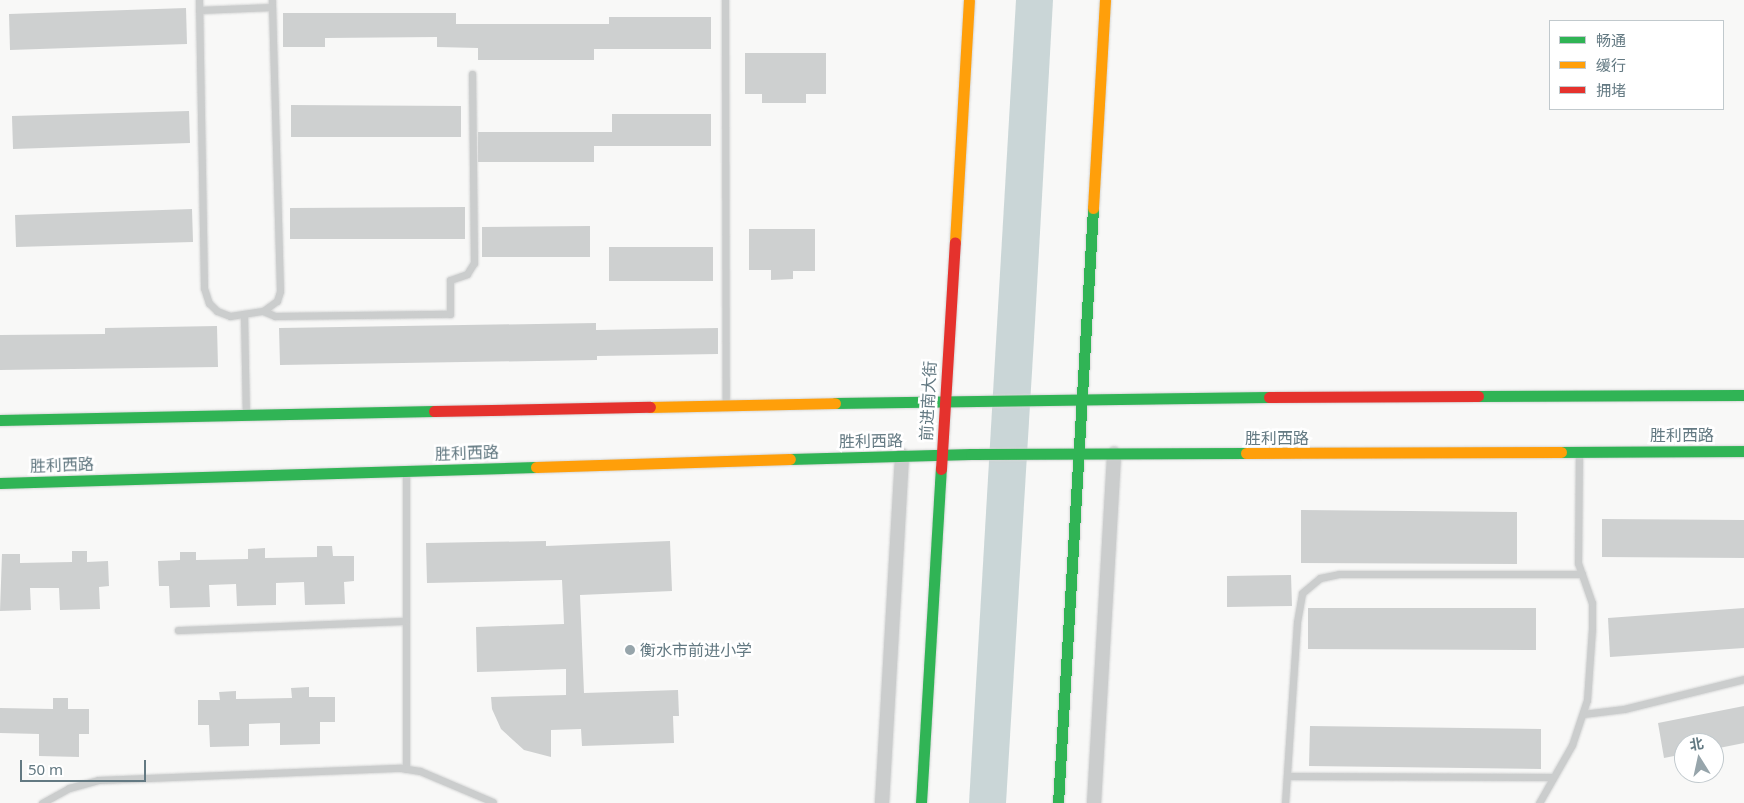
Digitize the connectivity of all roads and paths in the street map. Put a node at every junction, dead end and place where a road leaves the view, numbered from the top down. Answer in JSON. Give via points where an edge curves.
{"nodes":[{"id":1,"x":199,"y":0,"type":"edge"},
{"id":2,"x":725,"y":0,"type":"edge"},
{"id":3,"x":968,"y":0,"type":"edge"},
{"id":4,"x":1105,"y":0,"type":"edge"},
{"id":5,"x":272,"y":4,"type":"edge"},
{"id":6,"x":199,"y":10,"type":"junction"},
{"id":7,"x":472,"y":74,"type":"dead end"},
{"id":8,"x":263,"y":311,"type":"junction"},
{"id":9,"x":244,"y":315,"type":"junction"},
{"id":10,"x":1744,"y":395,"type":"edge"},
{"id":11,"x":1082,"y":398,"type":"junction"},
{"id":12,"x":945,"y":400,"type":"junction"},
{"id":13,"x":726,"y":405,"type":"junction"},
{"id":14,"x":246,"y":415,"type":"junction"},
{"id":15,"x":0,"y":420,"type":"edge"},
{"id":16,"x":1744,"y":451,"type":"edge"},
{"id":17,"x":1580,"y":452,"type":"junction"},
{"id":18,"x":1078,"y":454,"type":"junction"},
{"id":19,"x":1114,"y":454,"type":"junction"},
{"id":20,"x":902,"y":456,"type":"junction"},
{"id":21,"x":942,"y":456,"type":"junction"},
{"id":22,"x":406,"y":471,"type":"junction"},
{"id":23,"x":0,"y":483,"type":"edge"},
{"id":24,"x":1582,"y":574,"type":"junction"},
{"id":25,"x":406,"y":621,"type":"junction"},
{"id":26,"x":178,"y":630,"type":"dead end"},
{"id":27,"x":1744,"y":679,"type":"edge"},
{"id":28,"x":1583,"y":714,"type":"junction"},
{"id":29,"x":406,"y":769,"type":"junction"},
{"id":30,"x":1287,"y":776,"type":"junction"},
{"id":31,"x":1553,"y":777,"type":"junction"},
{"id":32,"x":493,"y":802,"type":"dead end"},
{"id":33,"x":42,"y":803,"type":"edge"},
{"id":34,"x":882,"y":803,"type":"edge"},
{"id":35,"x":921,"y":803,"type":"edge"},
{"id":36,"x":1058,"y":803,"type":"edge"},
{"id":37,"x":1094,"y":803,"type":"edge"},
{"id":38,"x":1285,"y":803,"type":"edge"},
{"id":39,"x":1539,"y":803,"type":"edge"}],
"edges":[{"from":1,"to":6,"type":"lane"},
{"from":2,"to":13,"type":"lane"},
{"from":3,"to":12,"type":"main road","name":"前进南大街"},
{"from":4,"to":11,"type":"main road"},
{"from":5,"to":6,"type":"lane"},
{"from":5,"to":8,"type":"lane","via":[[280,291],[277,300]]},
{"from":6,"to":9,"type":"lane","via":[[204,288],[209,303],[217,311],[230,316]]},
{"from":7,"to":8,"type":"lane","via":[[474,263],[467,274],[450,280],[450,314],[275,316]]},
{"from":8,"to":9,"type":"lane"},
{"from":9,"to":14,"type":"lane"},
{"from":10,"to":11,"type":"main road"},
{"from":11,"to":12,"type":"main road"},
{"from":11,"to":18,"type":"main road"},
{"from":12,"to":13,"type":"main road"},
{"from":12,"to":21,"type":"main road","name":"前进南大街"},
{"from":13,"to":14,"type":"main road"},
{"from":14,"to":15,"type":"main road"},
{"from":16,"to":17,"type":"main road","name":"胜利西路"},
{"from":17,"to":19,"type":"main road","name":"胜利西路"},
{"from":17,"to":24,"type":"lane","via":[[1578,563]]},
{"from":18,"to":19,"type":"main road","name":"胜利西路"},
{"from":18,"to":21,"type":"main road","name":"胜利西路"},
{"from":18,"to":36,"type":"main road"},
{"from":19,"to":37,"type":"street"},
{"from":20,"to":21,"type":"main road","name":"胜利西路"},
{"from":20,"to":22,"type":"main road","name":"胜利西路"},
{"from":20,"to":34,"type":"street"},
{"from":21,"to":35,"type":"main road","name":"前进南大街"},
{"from":22,"to":23,"type":"main road","name":"胜利西路"},
{"from":22,"to":25,"type":"lane"},
{"from":24,"to":28,"type":"lane","via":[[1592,604],[1587,700]]},
{"from":24,"to":30,"type":"lane","via":[[1339,574],[1320,578],[1302,593],[1297,622]]},
{"from":25,"to":26,"type":"lane"},
{"from":25,"to":29,"type":"lane"},
{"from":27,"to":28,"type":"lane","via":[[1624,709]]},
{"from":28,"to":31,"type":"lane","via":[[1572,745]]},
{"from":29,"to":32,"type":"lane","via":[[448,781]]},
{"from":29,"to":33,"type":"lane","via":[[98,780],[69,788]]},
{"from":30,"to":31,"type":"lane"},
{"from":30,"to":38,"type":"lane"},
{"from":31,"to":39,"type":"lane"}]}
